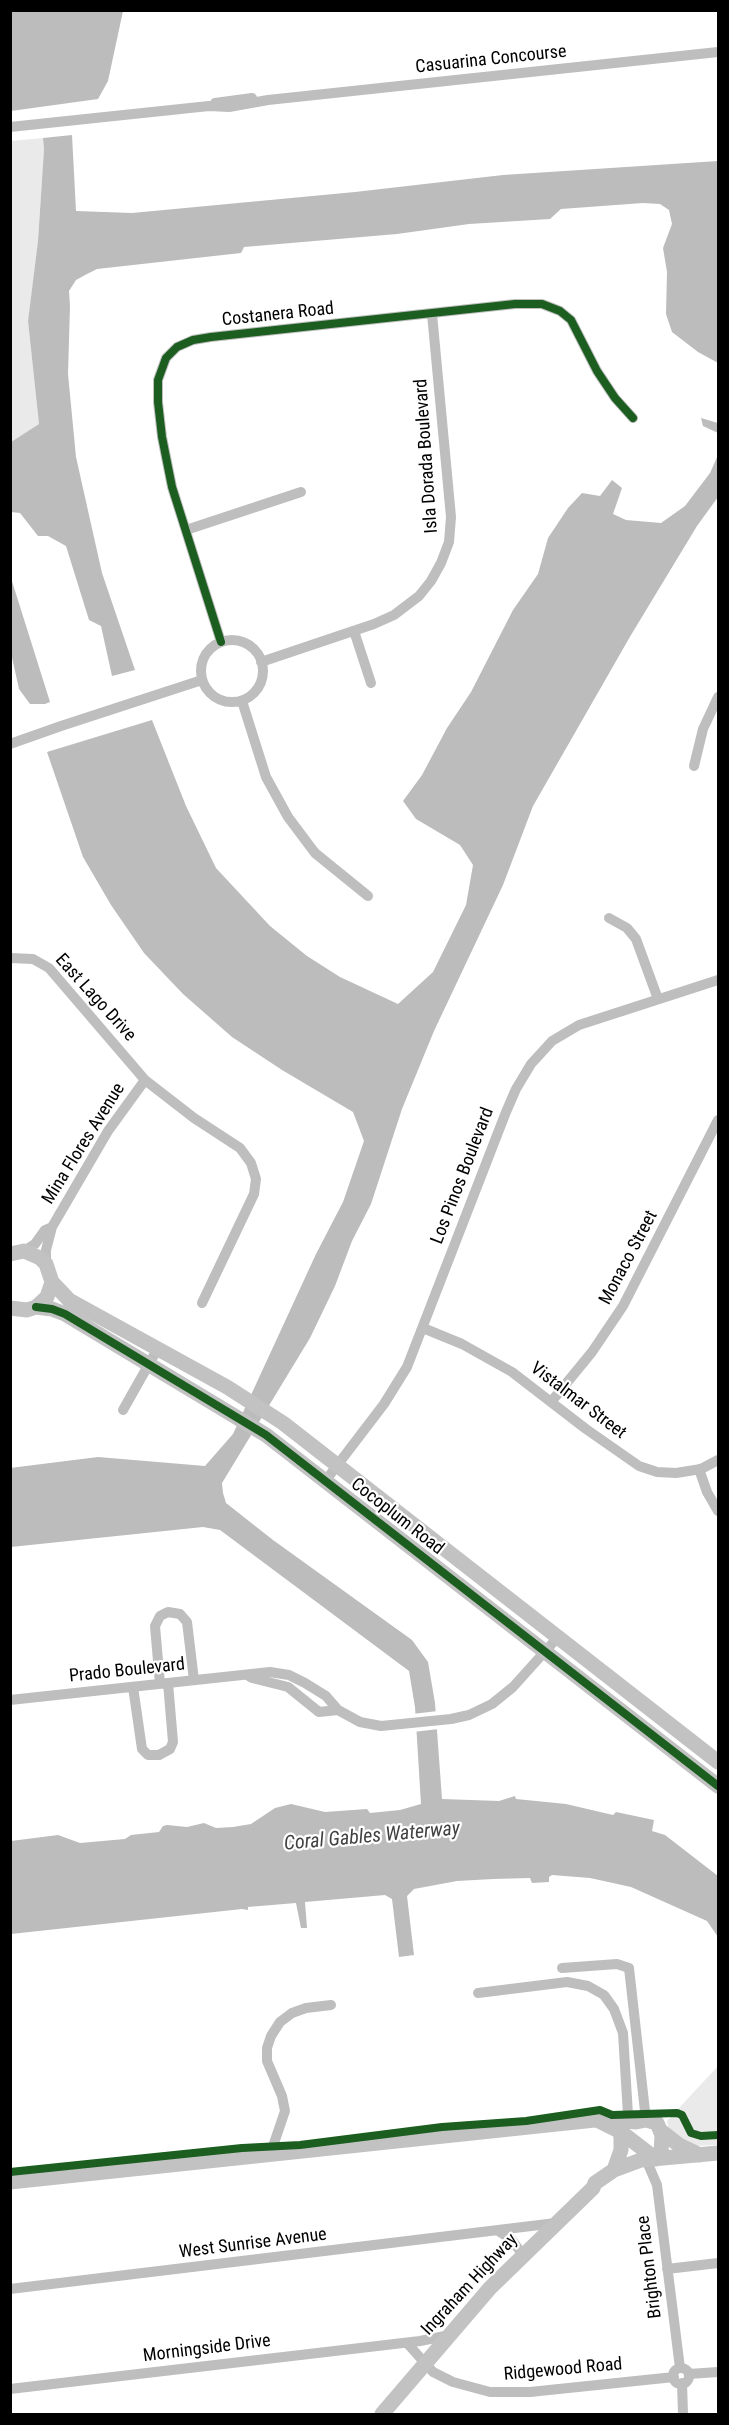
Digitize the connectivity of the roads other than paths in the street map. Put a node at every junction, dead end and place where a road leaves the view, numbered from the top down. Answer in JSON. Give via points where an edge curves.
{"nodes":[{"id":1,"x":718,"y":52,"type":"edge"},
{"id":2,"x":10,"y":127,"type":"edge"},
{"id":3,"x":432,"y":314,"type":"junction"},
{"id":4,"x":633,"y":418,"type":"dead end"},
{"id":5,"x":301,"y":492,"type":"dead end"},
{"id":6,"x":186,"y":530,"type":"junction"},
{"id":7,"x":354,"y":631,"type":"junction"},
{"id":8,"x":222,"y":642,"type":"junction"},
{"id":9,"x":261,"y":662,"type":"junction"},
{"id":10,"x":202,"y":680,"type":"junction"},
{"id":11,"x":371,"y":683,"type":"dead end"},
{"id":12,"x":718,"y":697,"type":"edge"},
{"id":13,"x":242,"y":701,"type":"junction"},
{"id":14,"x":10,"y":744,"type":"edge"},
{"id":15,"x":694,"y":766,"type":"dead end"},
{"id":16,"x":368,"y":896,"type":"dead end"},
{"id":17,"x":609,"y":918,"type":"dead end"},
{"id":18,"x":10,"y":958,"type":"edge"},
{"id":19,"x":718,"y":980,"type":"edge"},
{"id":20,"x":658,"y":999,"type":"junction"},
{"id":21,"x":145,"y":1080,"type":"junction"},
{"id":22,"x":718,"y":1120,"type":"edge"},
{"id":23,"x":52,"y":1227,"type":"junction"},
{"id":24,"x":17,"y":1253,"type":"edge"},
{"id":25,"x":46,"y":1264,"type":"junction"},
{"id":26,"x":52,"y":1282,"type":"junction"},
{"id":27,"x":202,"y":1303,"type":"dead end"},
{"id":28,"x":36,"y":1307,"type":"junction"},
{"id":29,"x":13,"y":1311,"type":"edge"},
{"id":30,"x":423,"y":1328,"type":"junction"},
{"id":31,"x":158,"y":1348,"type":"junction"},
{"id":32,"x":149,"y":1365,"type":"junction"},
{"id":33,"x":551,"y":1402,"type":"junction"},
{"id":34,"x":123,"y":1410,"type":"dead end"},
{"id":35,"x":718,"y":1460,"type":"edge"},
{"id":36,"x":338,"y":1465,"type":"junction"},
{"id":37,"x":699,"y":1469,"type":"junction"},
{"id":38,"x":326,"y":1480,"type":"junction"},
{"id":39,"x":718,"y":1511,"type":"edge"},
{"id":40,"x":558,"y":1637,"type":"junction"},
{"id":41,"x":546,"y":1652,"type":"junction"},
{"id":42,"x":247,"y":1675,"type":"junction"},
{"id":43,"x":194,"y":1680,"type":"junction"},
{"id":44,"x":164,"y":1684,"type":"junction"},
{"id":45,"x":133,"y":1687,"type":"junction"},
{"id":46,"x":10,"y":1700,"type":"edge"},
{"id":47,"x":338,"y":1710,"type":"junction"},
{"id":48,"x":718,"y":1762,"type":"edge"},
{"id":49,"x":718,"y":1786,"type":"edge"},
{"id":50,"x":562,"y":1968,"type":"dead end"},
{"id":51,"x":478,"y":1993,"type":"dead end"},
{"id":52,"x":331,"y":2005,"type":"dead end"},
{"id":53,"x":631,"y":2122,"type":"junction"},
{"id":54,"x":661,"y":2131,"type":"junction"},
{"id":55,"x":718,"y":2153,"type":"edge"},
{"id":56,"x":270,"y":2155,"type":"junction"},
{"id":57,"x":700,"y":2155,"type":"junction"},
{"id":58,"x":653,"y":2161,"type":"junction"},
{"id":59,"x":614,"y":2170,"type":"junction"},
{"id":60,"x":10,"y":2182,"type":"edge"},
{"id":61,"x":593,"y":2188,"type":"junction"},
{"id":62,"x":556,"y":2223,"type":"junction"},
{"id":63,"x":503,"y":2231,"type":"junction"},
{"id":64,"x":528,"y":2250,"type":"junction"},
{"id":65,"x":718,"y":2263,"type":"edge"},
{"id":66,"x":668,"y":2269,"type":"junction"},
{"id":67,"x":10,"y":2289,"type":"edge"},
{"id":68,"x":450,"y":2335,"type":"junction"},
{"id":69,"x":420,"y":2341,"type":"junction"},
{"id":70,"x":407,"y":2343,"type":"junction"},
{"id":71,"x":429,"y":2359,"type":"junction"},
{"id":72,"x":718,"y":2372,"type":"edge"},
{"id":73,"x":681,"y":2376,"type":"junction"},
{"id":74,"x":10,"y":2389,"type":"edge"},
{"id":75,"x":382,"y":2415,"type":"edge"},
{"id":76,"x":683,"y":2415,"type":"edge"}],
"edges":[{"from":1,"to":2,"type":"street","name":"Casuarina Concourse","via":[[268,100],[229,100],[209,106]]},
{"from":3,"to":4,"type":"street","name":"Costanera Road","via":[[524,303],[560,311],[576,327],[597,371]]},
{"from":3,"to":6,"type":"street","name":"Costanera Road","via":[[201,338],[177,347],[162,364],[158,402],[168,468]]},
{"from":3,"to":7,"type":"street","name":"Isla Dorada Boulevard","via":[[449,474],[449,542],[431,581],[413,602],[385,620]]},
{"from":5,"to":6,"type":"street"},
{"from":6,"to":8,"type":"street","name":"Costanera Road"},
{"from":7,"to":9,"type":"street","name":"Isla Dorada Boulevard"},
{"from":7,"to":11,"type":"street"},
{"from":8,"to":9,"type":"street","via":[[250,646]]},
{"from":8,"to":10,"type":"street","via":[[204,657]]},
{"from":9,"to":13,"type":"street","via":[[261,681]]},
{"from":10,"to":13,"type":"street","via":[[213,696]]},
{"from":10,"to":14,"type":"street"},
{"from":12,"to":15,"type":"street","via":[[703,729]]},
{"from":13,"to":16,"type":"street","via":[[266,777],[288,817],[315,853]]},
{"from":17,"to":20,"type":"street","via":[[627,928],[636,939]]},
{"from":18,"to":21,"type":"street","name":"East Lago Drive","via":[[33,959],[49,968]]},
{"from":19,"to":20,"type":"street","name":"Los Pinos Boulevard"},
{"from":20,"to":30,"type":"street","name":"Los Pinos Boulevard","via":[[568,1030],[531,1064],[506,1112]]},
{"from":21,"to":23,"type":"street","name":"Mina Flores Avenue","via":[[112,1125]]},
{"from":21,"to":27,"type":"street","name":"East Lago Drive","via":[[244,1152],[255,1174],[254,1194]]},
{"from":22,"to":33,"type":"street","name":"Monaco Street","via":[[623,1305],[592,1352]]},
{"from":23,"to":24,"type":"street","via":[[35,1244]]},
{"from":23,"to":25,"type":"street"},
{"from":24,"to":25,"type":"street","via":[[32,1253]]},
{"from":25,"to":26,"type":"street","name":"Cocoplum Road"},
{"from":26,"to":28,"type":"street","via":[[47,1297]]},
{"from":26,"to":31,"type":"street","name":"Cocoplum Road","via":[[69,1300]]},
{"from":28,"to":29,"type":"street","name":"Cocoplum Road"},
{"from":28,"to":32,"type":"street","name":"Cocoplum Road","via":[[65,1314]]},
{"from":30,"to":33,"type":"street","name":"Vistalmar Street","via":[[494,1360]]},
{"from":30,"to":36,"type":"street","name":"Los Pinos Boulevard","via":[[392,1393]]},
{"from":31,"to":32,"type":"street"},
{"from":31,"to":36,"type":"street","name":"Cocoplum Road","via":[[247,1399]]},
{"from":32,"to":34,"type":"street"},
{"from":32,"to":38,"type":"street","name":"Cocoplum Road","via":[[235,1415]]},
{"from":33,"to":37,"type":"street","name":"Vistalmar Street","via":[[639,1466],[667,1473]]},
{"from":35,"to":37,"type":"street","name":"Vistalmar Street"},
{"from":36,"to":38,"type":"street","name":"Los Pinos Boulevard"},
{"from":36,"to":40,"type":"street","name":"Cocoplum Road"},
{"from":37,"to":39,"type":"street"},
{"from":38,"to":41,"type":"street","name":"Cocoplum Road"},
{"from":40,"to":41,"type":"street","name":"Prado Boulevard"},
{"from":40,"to":48,"type":"street","name":"Cocoplum Road"},
{"from":41,"to":47,"type":"street","name":"Prado Boulevard","via":[[503,1696],[469,1715],[381,1726],[360,1722]]},
{"from":41,"to":49,"type":"street","name":"Cocoplum Road"},
{"from":42,"to":43,"type":"street","name":"Prado Boulevard"},
{"from":42,"to":47,"type":"street","name":"Prado Boulevard","via":[[288,1687],[319,1712]]},
{"from":42,"to":47,"type":"street","name":"Prado Boulevard","via":[[262,1671],[289,1675],[326,1696]]},
{"from":43,"to":44,"type":"street","name":"Prado Boulevard"},
{"from":43,"to":44,"type":"street","via":[[186,1622],[180,1614],[168,1612],[157,1618],[154,1626]]},
{"from":44,"to":45,"type":"street","name":"Prado Boulevard"},
{"from":44,"to":45,"type":"street","via":[[172,1742],[170,1749],[159,1755],[148,1755],[142,1749]]},
{"from":45,"to":46,"type":"street","name":"Prado Boulevard"},
{"from":50,"to":53,"type":"street","via":[[617,1964],[628,1968]]},
{"from":51,"to":53,"type":"street","via":[[567,1982],[599,1991],[611,2003],[623,2033]]},
{"from":52,"to":56,"type":"street","via":[[292,2013],[271,2036],[267,2057],[285,2110]]},
{"from":53,"to":54,"type":"street","via":[[657,2123]]},
{"from":53,"to":56,"type":"street","via":[[597,2120]]},
{"from":53,"to":58,"type":"street","via":[[633,2143]]},
{"from":53,"to":59,"type":"street"},
{"from":54,"to":57,"type":"street"},
{"from":54,"to":58,"type":"street","via":[[662,2149]]},
{"from":55,"to":57,"type":"street"},
{"from":56,"to":60,"type":"street"},
{"from":57,"to":58,"type":"street"},
{"from":58,"to":59,"type":"street","name":"Ingraham Highway","via":[[649,2158]]},
{"from":58,"to":61,"type":"street","name":"Ingraham Highway"},
{"from":58,"to":66,"type":"street","name":"Brighton Place"},
{"from":59,"to":61,"type":"street","name":"Ingraham Highway","via":[[595,2182]]},
{"from":61,"to":62,"type":"street","name":"Ingraham Highway"},
{"from":62,"to":63,"type":"street","name":"West Sunrise Avenue"},
{"from":62,"to":64,"type":"street","name":"Ingraham Highway"},
{"from":63,"to":64,"type":"street"},
{"from":63,"to":67,"type":"street","name":"West Sunrise Avenue"},
{"from":64,"to":68,"type":"street","name":"Ingraham Highway"},
{"from":65,"to":66,"type":"street"},
{"from":66,"to":73,"type":"street","name":"Brighton Place"},
{"from":68,"to":69,"type":"street","name":"Morningside Drive"},
{"from":68,"to":71,"type":"street","name":"Ingraham Highway"},
{"from":69,"to":70,"type":"street","name":"Morningside Drive"},
{"from":69,"to":71,"type":"street","via":[[429,2346]]},
{"from":70,"to":71,"type":"street"},
{"from":70,"to":74,"type":"street","name":"Morningside Drive"},
{"from":71,"to":73,"type":"street","name":"Ridgewood Road","via":[[433,2372],[449,2380],[496,2392]]},
{"from":71,"to":75,"type":"street","name":"Ingraham Highway"},
{"from":72,"to":73,"type":"street","name":"Ridgewood Road"},
{"from":73,"to":76,"type":"street","name":"Brighton Place"}]}
